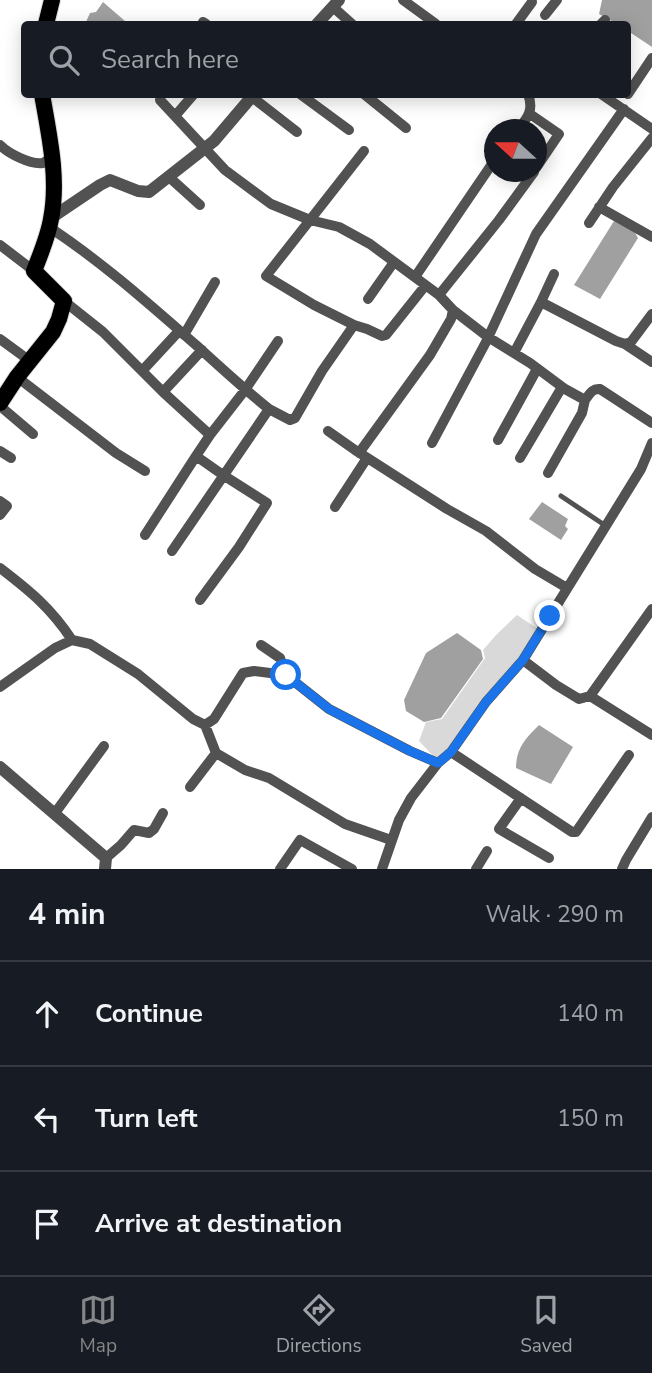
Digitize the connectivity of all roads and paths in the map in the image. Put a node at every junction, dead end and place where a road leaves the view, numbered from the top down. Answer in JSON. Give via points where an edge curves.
{"nodes":[{"id":1,"x":52,"y":0,"type":"edge"},
{"id":2,"x":402,"y":0,"type":"edge"},
{"id":3,"x":558,"y":0,"type":"edge"},
{"id":4,"x":531,"y":2,"type":"edge"},
{"id":5,"x":336,"y":4,"type":"edge"},
{"id":6,"x":545,"y":16,"type":"dead end"},
{"id":7,"x":47,"y":21,"type":"edge"},
{"id":8,"x":320,"y":21,"type":"edge"},
{"id":9,"x":350,"y":21,"type":"edge"},
{"id":10,"x":432,"y":21,"type":"edge"},
{"id":11,"x":518,"y":21,"type":"edge"},
{"id":12,"x":652,"y":58,"type":"edge"},
{"id":13,"x":631,"y":88,"type":"edge"},
{"id":14,"x":43,"y":98,"type":"edge"},
{"id":15,"x":191,"y":98,"type":"edge"},
{"id":16,"x":251,"y":98,"type":"edge"},
{"id":17,"x":255,"y":98,"type":"edge"},
{"id":18,"x":305,"y":98,"type":"edge"},
{"id":19,"x":369,"y":98,"type":"edge"},
{"id":20,"x":529,"y":98,"type":"edge"},
{"id":21,"x":607,"y":98,"type":"edge"},
{"id":22,"x":625,"y":98,"type":"edge"},
{"id":23,"x":160,"y":100,"type":"dead end"},
{"id":24,"x":621,"y":108,"type":"junction"},
{"id":25,"x":530,"y":114,"type":"junction"},
{"id":26,"x":175,"y":116,"type":"junction"},
{"id":27,"x":526,"y":119,"type":"edge"},
{"id":28,"x":537,"y":119,"type":"edge"},
{"id":29,"x":547,"y":126,"type":"edge"},
{"id":30,"x":407,"y":128,"type":"dead end"},
{"id":31,"x":652,"y":129,"type":"edge"},
{"id":32,"x":349,"y":130,"type":"dead end"},
{"id":33,"x":297,"y":132,"type":"dead end"},
{"id":34,"x":652,"y":138,"type":"edge"},
{"id":35,"x":0,"y":145,"type":"edge"},
{"id":36,"x":205,"y":149,"type":"junction"},
{"id":37,"x":364,"y":151,"type":"dead end"},
{"id":38,"x":547,"y":152,"type":"edge"},
{"id":39,"x":52,"y":156,"type":"junction"},
{"id":40,"x":169,"y":177,"type":"junction"},
{"id":41,"x":484,"y":178,"type":"edge"},
{"id":42,"x":526,"y":182,"type":"edge"},
{"id":43,"x":200,"y":205,"type":"dead end"},
{"id":44,"x":599,"y":207,"type":"junction"},
{"id":45,"x":310,"y":220,"type":"junction"},
{"id":46,"x":50,"y":223,"type":"junction"},
{"id":47,"x":589,"y":223,"type":"dead end"},
{"id":48,"x":652,"y":237,"type":"edge"},
{"id":49,"x":0,"y":245,"type":"edge"},
{"id":50,"x":394,"y":262,"type":"junction"},
{"id":51,"x":34,"y":271,"type":"junction"},
{"id":52,"x":554,"y":275,"type":"dead end"},
{"id":53,"x":415,"y":277,"type":"junction"},
{"id":54,"x":215,"y":282,"type":"dead end"},
{"id":55,"x":425,"y":286,"type":"junction"},
{"id":56,"x":439,"y":295,"type":"junction"},
{"id":57,"x":368,"y":299,"type":"dead end"},
{"id":58,"x":64,"y":301,"type":"junction"},
{"id":59,"x":541,"y":302,"type":"junction"},
{"id":60,"x":453,"y":310,"type":"junction"},
{"id":61,"x":652,"y":314,"type":"edge"},
{"id":62,"x":354,"y":325,"type":"junction"},
{"id":63,"x":181,"y":333,"type":"junction"},
{"id":64,"x":488,"y":337,"type":"junction"},
{"id":65,"x":0,"y":339,"type":"edge"},
{"id":66,"x":278,"y":341,"type":"dead end"},
{"id":67,"x":625,"y":344,"type":"junction"},
{"id":68,"x":202,"y":350,"type":"junction"},
{"id":69,"x":514,"y":353,"type":"junction"},
{"id":70,"x":30,"y":361,"type":"junction"},
{"id":71,"x":652,"y":362,"type":"edge"},
{"id":72,"x":537,"y":369,"type":"junction"},
{"id":73,"x":142,"y":372,"type":"junction"},
{"id":74,"x":17,"y":377,"type":"junction"},
{"id":75,"x":562,"y":387,"type":"junction"},
{"id":76,"x":245,"y":390,"type":"junction"},
{"id":77,"x":163,"y":392,"type":"junction"},
{"id":78,"x":585,"y":400,"type":"junction"},
{"id":79,"x":0,"y":404,"type":"edge"},
{"id":80,"x":269,"y":409,"type":"junction"},
{"id":81,"x":652,"y":423,"type":"edge"},
{"id":82,"x":328,"y":431,"type":"dead end"},
{"id":83,"x":33,"y":434,"type":"dead end"},
{"id":84,"x":210,"y":435,"type":"junction"},
{"id":85,"x":498,"y":440,"type":"dead end"},
{"id":86,"x":432,"y":443,"type":"dead end"},
{"id":87,"x":651,"y":448,"type":"edge"},
{"id":88,"x":0,"y":451,"type":"edge"},
{"id":89,"x":196,"y":456,"type":"junction"},
{"id":90,"x":363,"y":456,"type":"junction"},
{"id":91,"x":11,"y":458,"type":"dead end"},
{"id":92,"x":520,"y":458,"type":"dead end"},
{"id":93,"x":145,"y":471,"type":"dead end"},
{"id":94,"x":548,"y":473,"type":"dead end"},
{"id":95,"x":223,"y":475,"type":"junction"},
{"id":96,"x":561,"y":496,"type":"dead end"},
{"id":97,"x":0,"y":501,"type":"edge"},
{"id":98,"x":335,"y":507,"type":"dead end"},
{"id":99,"x":0,"y":515,"type":"edge"},
{"id":100,"x":606,"y":526,"type":"junction"},
{"id":101,"x":145,"y":535,"type":"dead end"},
{"id":102,"x":172,"y":551,"type":"dead end"},
{"id":103,"x":0,"y":568,"type":"edge"},
{"id":104,"x":567,"y":588,"type":"junction"},
{"id":105,"x":200,"y":600,"type":"dead end"},
{"id":106,"x":652,"y":610,"type":"edge"},
{"id":107,"x":72,"y":640,"type":"junction"},
{"id":108,"x":261,"y":645,"type":"dead end"},
{"id":109,"x":523,"y":660,"type":"junction"},
{"id":110,"x":286,"y":675,"type":"junction"},
{"id":111,"x":0,"y":687,"type":"edge"},
{"id":112,"x":590,"y":696,"type":"junction"},
{"id":113,"x":205,"y":725,"type":"junction"},
{"id":114,"x":652,"y":735,"type":"edge"},
{"id":115,"x":104,"y":746,"type":"dead end"},
{"id":116,"x":451,"y":752,"type":"junction"},
{"id":117,"x":216,"y":753,"type":"junction"},
{"id":118,"x":629,"y":755,"type":"dead end"},
{"id":119,"x":438,"y":763,"type":"junction"},
{"id":120,"x":0,"y":767,"type":"edge"},
{"id":121,"x":190,"y":787,"type":"dead end"},
{"id":122,"x":521,"y":797,"type":"junction"},
{"id":123,"x":163,"y":813,"type":"dead end"},
{"id":124,"x":55,"y":814,"type":"junction"},
{"id":125,"x":652,"y":818,"type":"edge"},
{"id":126,"x":391,"y":840,"type":"junction"},
{"id":127,"x":487,"y":851,"type":"dead end"},
{"id":128,"x":549,"y":858,"type":"dead end"},
{"id":129,"x":106,"y":863,"type":"edge"},
{"id":130,"x":280,"y":869,"type":"edge"},
{"id":131,"x":352,"y":869,"type":"edge"},
{"id":132,"x":382,"y":869,"type":"edge"},
{"id":133,"x":476,"y":869,"type":"edge"},
{"id":134,"x":622,"y":869,"type":"edge"}],
"edges":[{"from":1,"to":7,"type":"main road"},
{"from":2,"to":10,"type":"street"},
{"from":3,"to":6,"type":"street"},
{"from":4,"to":11,"type":"street"},
{"from":5,"to":8,"type":"street"},
{"from":5,"to":9,"type":"street"},
{"from":12,"to":13,"type":"street"},
{"from":14,"to":39,"type":"main road"},
{"from":15,"to":26,"type":"street"},
{"from":16,"to":36,"type":"street"},
{"from":17,"to":33,"type":"street"},
{"from":18,"to":32,"type":"street"},
{"from":19,"to":30,"type":"street"},
{"from":20,"to":25,"type":"street"},
{"from":21,"to":24,"type":"street"},
{"from":22,"to":24,"type":"street"},
{"from":23,"to":26,"type":"street"},
{"from":24,"to":31,"type":"street"},
{"from":24,"to":64,"type":"street","via":[[536,234]]},
{"from":25,"to":27,"type":"street"},
{"from":25,"to":28,"type":"street"},
{"from":26,"to":36,"type":"street"},
{"from":29,"to":38,"type":"street","via":[[559,134]]},
{"from":34,"to":44,"type":"street"},
{"from":35,"to":39,"type":"street","via":[[20,159],[44,163]]},
{"from":36,"to":40,"type":"street"},
{"from":36,"to":45,"type":"street","via":[[256,194]]},
{"from":37,"to":45,"type":"street"},
{"from":39,"to":46,"type":"main road"},
{"from":40,"to":43,"type":"street"},
{"from":40,"to":46,"type":"street","via":[[149,192],[110,180]]},
{"from":41,"to":53,"type":"street"},
{"from":42,"to":56,"type":"street"},
{"from":44,"to":47,"type":"street"},
{"from":44,"to":48,"type":"street"},
{"from":45,"to":50,"type":"street","via":[[339,226]]},
{"from":45,"to":62,"type":"street","via":[[266,276]]},
{"from":46,"to":51,"type":"main road"},
{"from":46,"to":63,"type":"street"},
{"from":49,"to":51,"type":"street"},
{"from":50,"to":53,"type":"street"},
{"from":50,"to":57,"type":"street"},
{"from":51,"to":58,"type":"main road"},
{"from":52,"to":59,"type":"street"},
{"from":53,"to":55,"type":"street"},
{"from":54,"to":63,"type":"street"},
{"from":55,"to":56,"type":"street"},
{"from":55,"to":62,"type":"street","via":[[384,336]]},
{"from":56,"to":60,"type":"street"},
{"from":58,"to":70,"type":"main road","via":[[53,332]]},
{"from":58,"to":73,"type":"street"},
{"from":59,"to":67,"type":"street"},
{"from":59,"to":69,"type":"street"},
{"from":60,"to":64,"type":"street"},
{"from":60,"to":90,"type":"street","via":[[430,355]]},
{"from":61,"to":67,"type":"street"},
{"from":62,"to":80,"type":"street","via":[[295,418],[290,420]]},
{"from":63,"to":68,"type":"street"},
{"from":63,"to":73,"type":"street"},
{"from":64,"to":69,"type":"street"},
{"from":64,"to":86,"type":"street"},
{"from":65,"to":70,"type":"street"},
{"from":66,"to":76,"type":"street"},
{"from":67,"to":71,"type":"street"},
{"from":68,"to":76,"type":"street"},
{"from":68,"to":77,"type":"street"},
{"from":69,"to":72,"type":"street"},
{"from":70,"to":74,"type":"main road"},
{"from":72,"to":75,"type":"street"},
{"from":72,"to":85,"type":"street"},
{"from":73,"to":77,"type":"street"},
{"from":74,"to":79,"type":"main road"},
{"from":74,"to":93,"type":"street"},
{"from":75,"to":78,"type":"street"},
{"from":75,"to":92,"type":"street"},
{"from":76,"to":80,"type":"street"},
{"from":76,"to":84,"type":"street"},
{"from":77,"to":84,"type":"street"},
{"from":78,"to":81,"type":"street","via":[[600,389]]},
{"from":78,"to":94,"type":"street"},
{"from":79,"to":83,"type":"street"},
{"from":80,"to":95,"type":"street"},
{"from":82,"to":90,"type":"street"},
{"from":84,"to":89,"type":"street"},
{"from":87,"to":100,"type":"street"},
{"from":88,"to":91,"type":"street"},
{"from":89,"to":95,"type":"street"},
{"from":89,"to":101,"type":"street"},
{"from":90,"to":98,"type":"street"},
{"from":90,"to":104,"type":"street","via":[[486,531]]},
{"from":95,"to":102,"type":"street"},
{"from":95,"to":105,"type":"street","via":[[267,503]]},
{"from":96,"to":100,"type":"lane"},
{"from":97,"to":99,"type":"street","via":[[7,506]]},
{"from":100,"to":104,"type":"street"},
{"from":103,"to":107,"type":"street","via":[[33,593]]},
{"from":104,"to":109,"type":"street"},
{"from":106,"to":112,"type":"street"},
{"from":107,"to":111,"type":"street"},
{"from":107,"to":113,"type":"street","via":[[90,643]]},
{"from":108,"to":110,"type":"street","via":[[280,657]]},
{"from":109,"to":112,"type":"street","via":[[579,699]]},
{"from":109,"to":116,"type":"street"},
{"from":110,"to":113,"type":"street","via":[[243,673],[214,719]]},
{"from":110,"to":119,"type":"street","via":[[329,709]]},
{"from":112,"to":114,"type":"street"},
{"from":113,"to":117,"type":"street"},
{"from":115,"to":124,"type":"street"},
{"from":116,"to":119,"type":"street"},
{"from":116,"to":122,"type":"street"},
{"from":117,"to":121,"type":"street"},
{"from":117,"to":126,"type":"street","via":[[269,778],[345,824]]},
{"from":118,"to":122,"type":"street","via":[[576,832]]},
{"from":119,"to":126,"type":"street","via":[[411,798]]},
{"from":120,"to":124,"type":"street"},
{"from":122,"to":128,"type":"street","via":[[499,829]]},
{"from":123,"to":129,"type":"street","via":[[155,829],[134,830]]},
{"from":124,"to":129,"type":"street"},
{"from":125,"to":134,"type":"street"},
{"from":126,"to":132,"type":"street"},
{"from":127,"to":133,"type":"street"},
{"from":130,"to":131,"type":"street","via":[[300,840]]}]}
